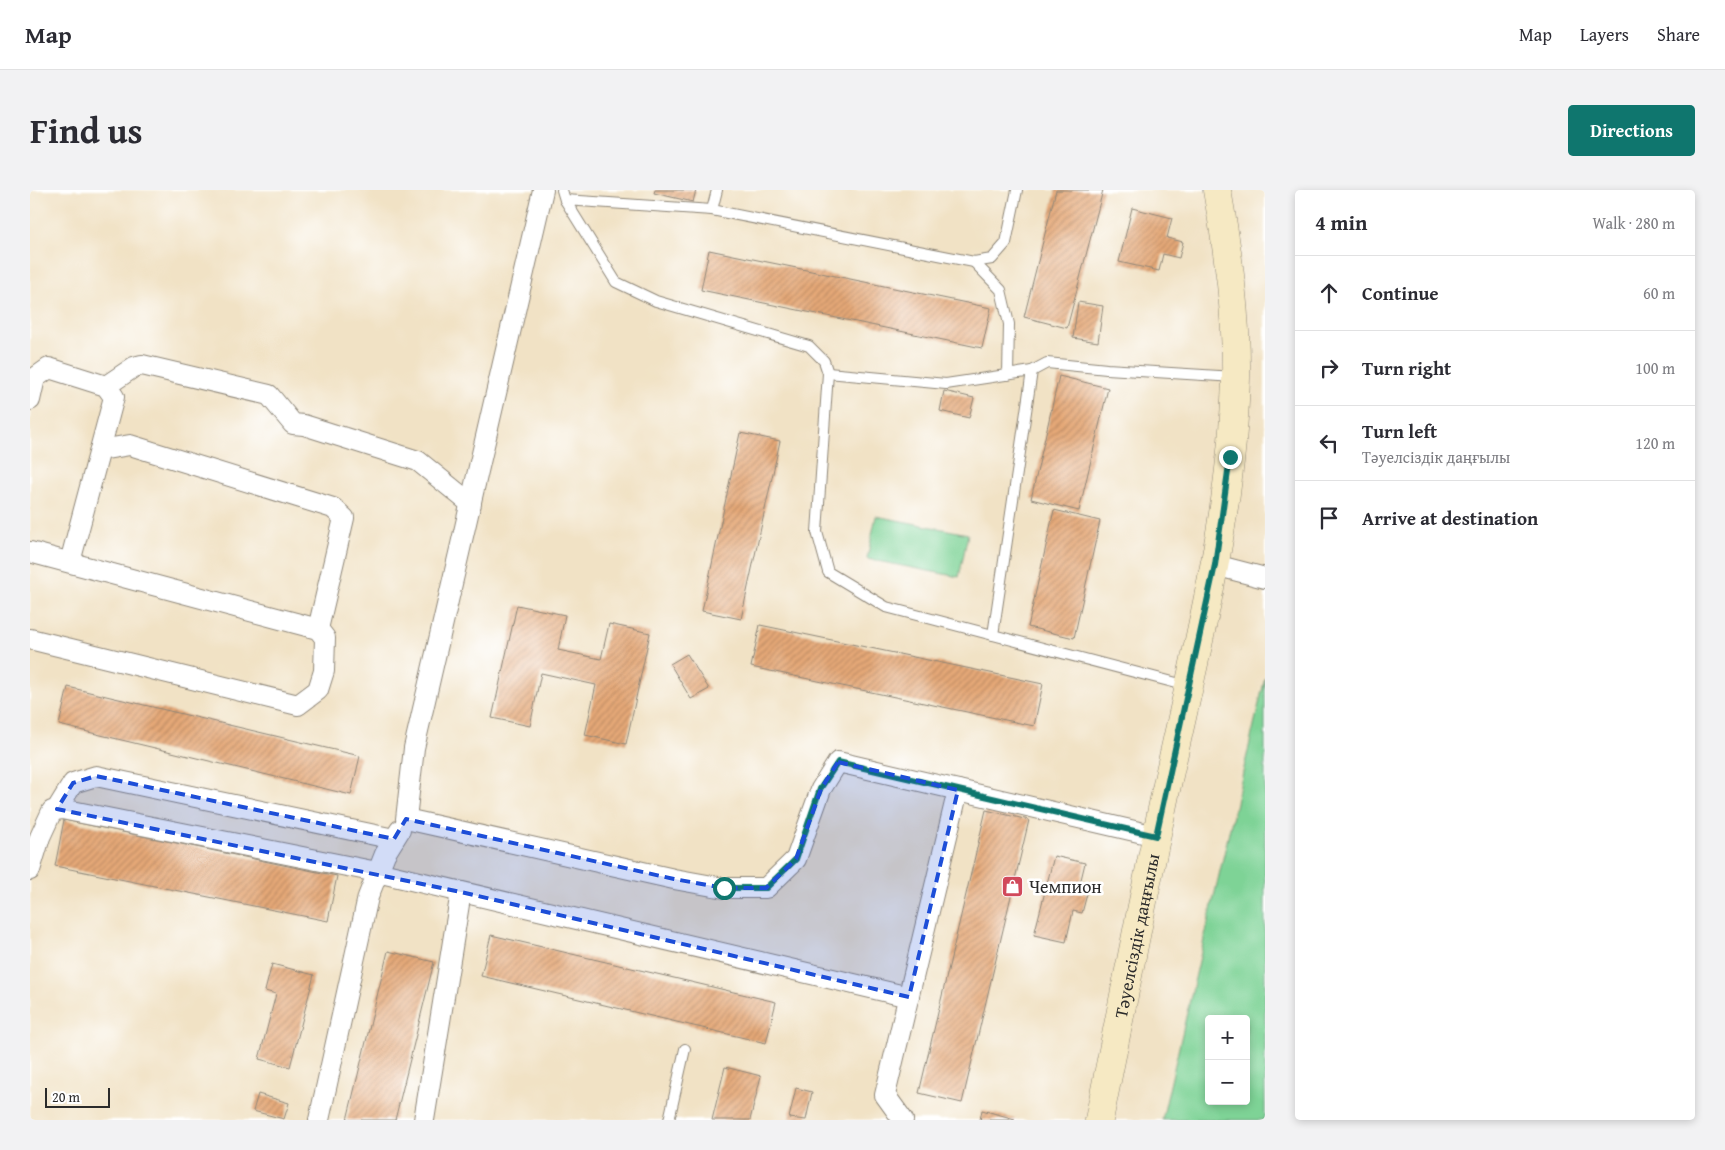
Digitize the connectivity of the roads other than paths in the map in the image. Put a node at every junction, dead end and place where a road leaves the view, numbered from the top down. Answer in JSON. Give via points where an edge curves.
{"nodes":[{"id":1,"x":543,"y":190,"type":"edge"},
{"id":2,"x":562,"y":190,"type":"edge"},
{"id":3,"x":717,"y":190,"type":"edge"},
{"id":4,"x":1017,"y":190,"type":"edge"},
{"id":5,"x":1216,"y":190,"type":"edge"},
{"id":6,"x":565,"y":200,"type":"junction"},
{"id":7,"x":712,"y":210,"type":"junction"},
{"id":8,"x":974,"y":262,"type":"junction"},
{"id":9,"x":1032,"y":371,"type":"junction"},
{"id":10,"x":828,"y":373,"type":"junction"},
{"id":11,"x":1008,"y":375,"type":"junction"},
{"id":12,"x":1236,"y":378,"type":"junction"},
{"id":13,"x":106,"y":386,"type":"junction"},
{"id":14,"x":30,"y":400,"type":"edge"},
{"id":15,"x":100,"y":450,"type":"junction"},
{"id":16,"x":471,"y":504,"type":"junction"},
{"id":17,"x":30,"y":552,"type":"edge"},
{"id":18,"x":70,"y":562,"type":"junction"},
{"id":19,"x":1215,"y":565,"type":"junction"},
{"id":20,"x":1265,"y":578,"type":"edge"},
{"id":21,"x":318,"y":629,"type":"junction"},
{"id":22,"x":993,"y":635,"type":"junction"},
{"id":23,"x":30,"y":640,"type":"edge"},
{"id":24,"x":1189,"y":686,"type":"junction"},
{"id":25,"x":958,"y":790,"type":"junction"},
{"id":26,"x":57,"y":809,"type":"junction"},
{"id":27,"x":406,"y":819,"type":"junction"},
{"id":28,"x":1156,"y":836,"type":"junction"},
{"id":29,"x":394,"y":839,"type":"junction"},
{"id":30,"x":30,"y":870,"type":"edge"},
{"id":31,"x":377,"y":872,"type":"junction"},
{"id":32,"x":461,"y":892,"type":"junction"},
{"id":33,"x":909,"y":997,"type":"junction"},
{"id":34,"x":685,"y":1049,"type":"dead end"},
{"id":35,"x":319,"y":1120,"type":"edge"},
{"id":36,"x":424,"y":1120,"type":"edge"},
{"id":37,"x":669,"y":1120,"type":"edge"},
{"id":38,"x":903,"y":1120,"type":"edge"},
{"id":39,"x":1099,"y":1120,"type":"edge"}],
"edges":[{"from":1,"to":16,"type":"street"},
{"from":2,"to":6,"type":"lane"},
{"from":3,"to":7,"type":"lane"},
{"from":4,"to":8,"type":"lane","via":[[1006,244],[992,259]]},
{"from":5,"to":12,"type":"street","name":"Тәуелсіздік даңғылы","via":[[1231,272]]},
{"from":6,"to":7,"type":"lane"},
{"from":6,"to":10,"type":"lane","via":[[616,282],[656,301],[809,346],[824,361]]},
{"from":7,"to":8,"type":"lane"},
{"from":8,"to":11,"type":"lane","via":[[1001,290],[1010,324]]},
{"from":9,"to":11,"type":"lane"},
{"from":9,"to":12,"type":"lane","via":[[1047,363]]},
{"from":9,"to":22,"type":"lane"},
{"from":10,"to":11,"type":"lane","via":[[946,384]]},
{"from":10,"to":22,"type":"lane","via":[[817,532],[828,572],[886,608]]},
{"from":12,"to":19,"type":"street","name":"Тәуелсіздік даңғылы","via":[[1230,457]]},
{"from":13,"to":14,"type":"street","via":[[49,368],[34,378]]},
{"from":13,"to":15,"type":"street","via":[[114,397]]},
{"from":13,"to":16,"type":"street","via":[[142,365],[269,396],[293,424],[304,424],[418,461]]},
{"from":15,"to":18,"type":"street"},
{"from":15,"to":21,"type":"street","via":[[130,445],[333,508],[344,518]]},
{"from":16,"to":27,"type":"street","via":[[414,748]]},
{"from":17,"to":18,"type":"street"},
{"from":18,"to":21,"type":"street"},
{"from":19,"to":20,"type":"street"},
{"from":19,"to":24,"type":"street","name":"Тәуелсіздік даңғылы"},
{"from":21,"to":23,"type":"street","via":[[325,638],[324,671],[318,690],[298,705]]},
{"from":22,"to":24,"type":"lane"},
{"from":24,"to":28,"type":"street","name":"Тәуелсіздік даңғылы"},
{"from":25,"to":27,"type":"street","via":[[838,762],[820,789],[796,859],[766,888],[724,888],[674,879]]},
{"from":25,"to":28,"type":"street"},
{"from":25,"to":33,"type":"street"},
{"from":26,"to":29,"type":"street","via":[[73,783],[96,776]]},
{"from":26,"to":30,"type":"street","via":[[52,811],[40,837]]},
{"from":26,"to":31,"type":"street"},
{"from":27,"to":29,"type":"street"},
{"from":28,"to":39,"type":"street","name":"Тәуелсіздік даңғылы"},
{"from":29,"to":31,"type":"street"},
{"from":31,"to":32,"type":"street"},
{"from":31,"to":35,"type":"street","via":[[368,896]]},
{"from":32,"to":33,"type":"street"},
{"from":32,"to":36,"type":"street"},
{"from":33,"to":38,"type":"street","via":[[885,1095]]},
{"from":34,"to":37,"type":"lane"}]}
